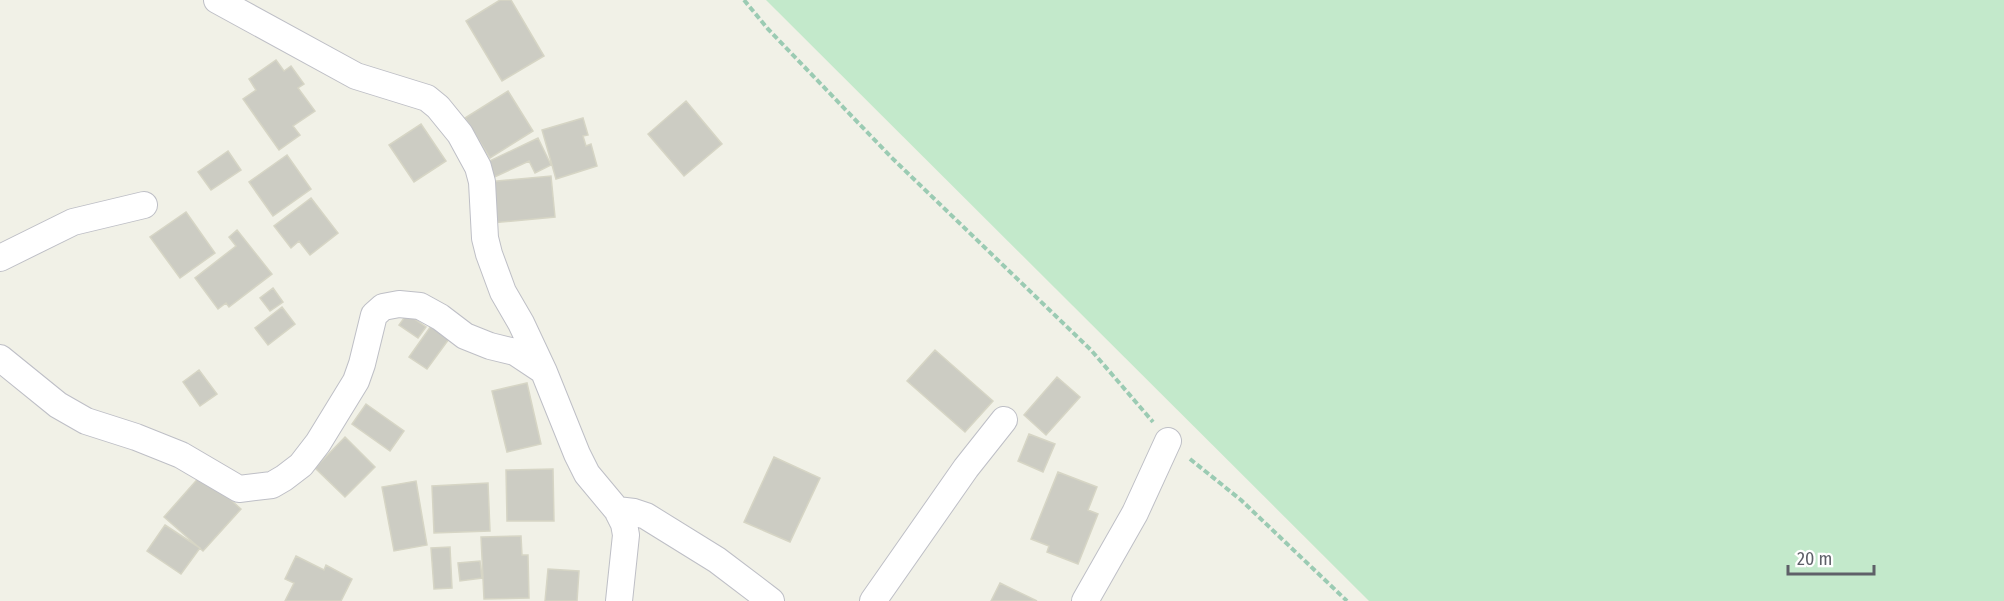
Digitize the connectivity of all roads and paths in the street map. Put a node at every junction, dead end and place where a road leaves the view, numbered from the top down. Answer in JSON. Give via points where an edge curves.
{"nodes":[{"id":1,"x":217,"y":0,"type":"edge"},
{"id":2,"x":744,"y":0,"type":"edge"},
{"id":3,"x":144,"y":205,"type":"dead end"},
{"id":4,"x":0,"y":258,"type":"edge"},
{"id":5,"x":0,"y":358,"type":"edge"},
{"id":6,"x":544,"y":372,"type":"junction"},
{"id":7,"x":1004,"y":420,"type":"dead end"},
{"id":8,"x":1168,"y":441,"type":"junction"},
{"id":9,"x":617,"y":510,"type":"junction"},
{"id":10,"x":619,"y":601,"type":"edge"},
{"id":11,"x":771,"y":601,"type":"edge"},
{"id":12,"x":873,"y":601,"type":"edge"},
{"id":13,"x":1085,"y":601,"type":"edge"},
{"id":14,"x":1347,"y":601,"type":"edge"}],
"edges":[{"from":1,"to":6,"type":"street","via":[[356,76],[427,98],[447,117],[478,167],[489,254],[503,292]]},
{"from":2,"to":8,"type":"path","via":[[891,157],[1091,350]]},
{"from":3,"to":4,"type":"street","via":[[73,222]]},
{"from":5,"to":6,"type":"street","via":[[58,405],[86,421],[181,455],[238,489],[272,485],[307,458],[356,381],[374,315],[383,306],[420,306],[465,336],[515,352]]},
{"from":6,"to":9,"type":"street","via":[[587,474]]},
{"from":7,"to":12,"type":"street"},
{"from":8,"to":13,"type":"street","via":[[1135,513]]},
{"from":8,"to":14,"type":"path","via":[[1241,500]]},
{"from":9,"to":10,"type":"street","via":[[626,535]]},
{"from":9,"to":11,"type":"street","via":[[646,516],[717,560]]}]}
